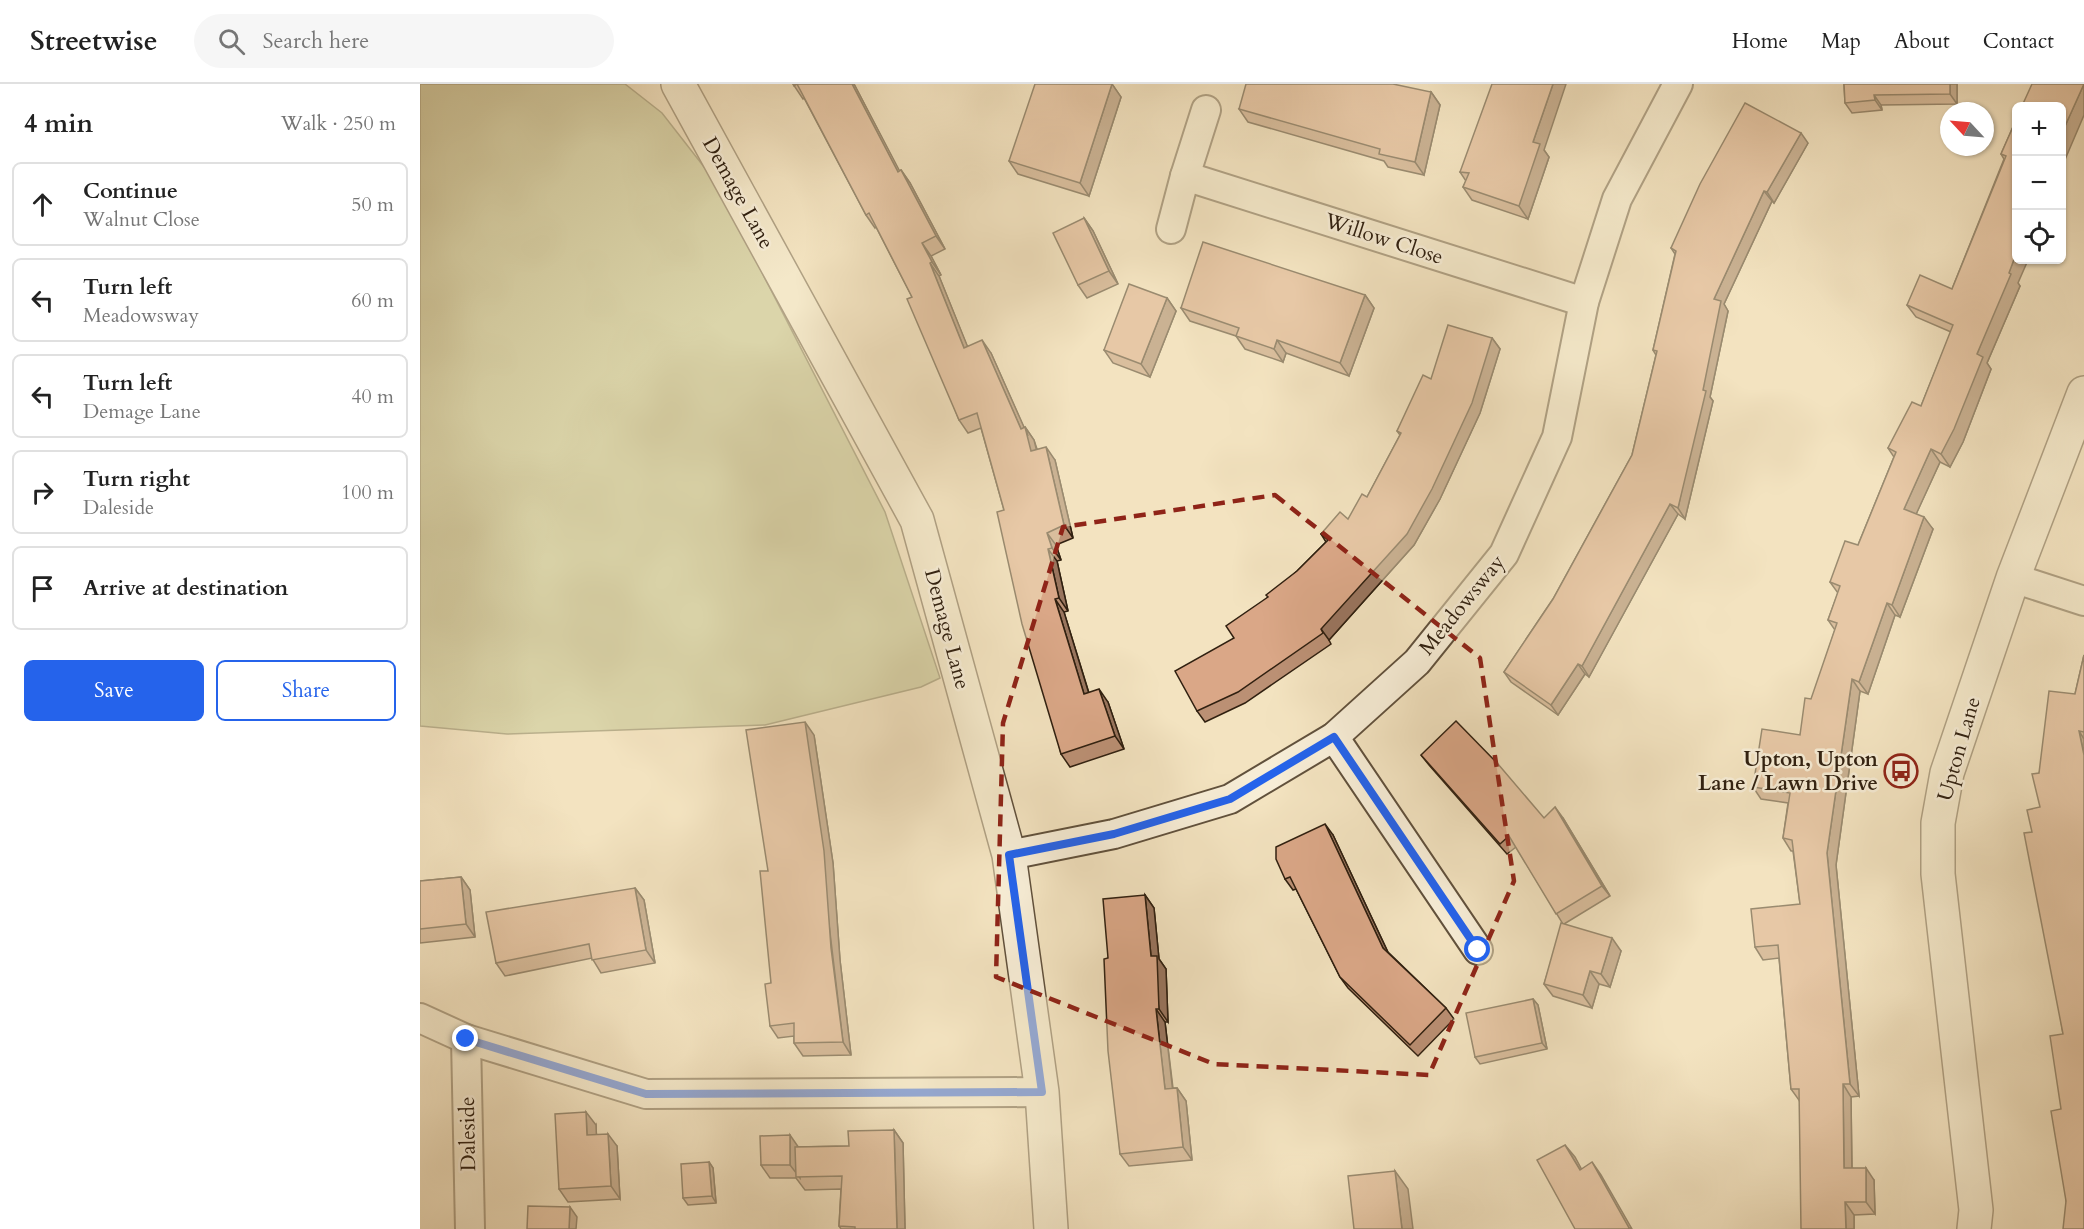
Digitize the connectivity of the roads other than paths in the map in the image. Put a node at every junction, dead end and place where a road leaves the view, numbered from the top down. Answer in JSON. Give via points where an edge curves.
{"nodes":[{"id":1,"x":678,"y":84,"type":"edge"},
{"id":2,"x":1678,"y":84,"type":"edge"},
{"id":3,"x":1206,"y":110,"type":"dead end"},
{"id":4,"x":1185,"y":176,"type":"junction"},
{"id":5,"x":1171,"y":230,"type":"dead end"},
{"id":6,"x":1584,"y":302,"type":"junction"},
{"id":7,"x":2084,"y":393,"type":"edge"},
{"id":8,"x":2013,"y":578,"type":"junction"},
{"id":9,"x":2084,"y":601,"type":"edge"},
{"id":10,"x":1334,"y":737,"type":"junction"},
{"id":11,"x":1009,"y":855,"type":"junction"},
{"id":12,"x":1478,"y":950,"type":"dead end"},
{"id":13,"x":420,"y":1018,"type":"edge"},
{"id":14,"x":466,"y":1039,"type":"junction"},
{"id":15,"x":1042,"y":1092,"type":"junction"},
{"id":16,"x":470,"y":1229,"type":"edge"},
{"id":17,"x":1051,"y":1229,"type":"edge"},
{"id":18,"x":1974,"y":1229,"type":"edge"}],
"edges":[{"from":1,"to":11,"type":"street","name":"Demage Lane","via":[[917,520]]},
{"from":2,"to":6,"type":"street","name":"Meadowsway","via":[[1617,199]]},
{"from":3,"to":4,"type":"street"},
{"from":4,"to":5,"type":"street"},
{"from":4,"to":6,"type":"street","name":"Willow Close"},
{"from":6,"to":10,"type":"street","name":"Meadowsway","via":[[1557,437],[1504,554],[1417,662]]},
{"from":7,"to":8,"type":"street","name":"Upton Lane"},
{"from":8,"to":9,"type":"street"},
{"from":8,"to":18,"type":"street","name":"Upton Lane","via":[[1947,773],[1938,824],[1938,874],[1976,1210]]},
{"from":10,"to":11,"type":"street","name":"Meadowsway","via":[[1230,799],[1114,834]]},
{"from":10,"to":12,"type":"street"},
{"from":11,"to":15,"type":"street","name":"Demage Lane"},
{"from":13,"to":14,"type":"street"},
{"from":14,"to":15,"type":"street","via":[[646,1094]]},
{"from":14,"to":16,"type":"street","name":"Daleside"},
{"from":15,"to":17,"type":"street","name":"Demage Lane"}]}
